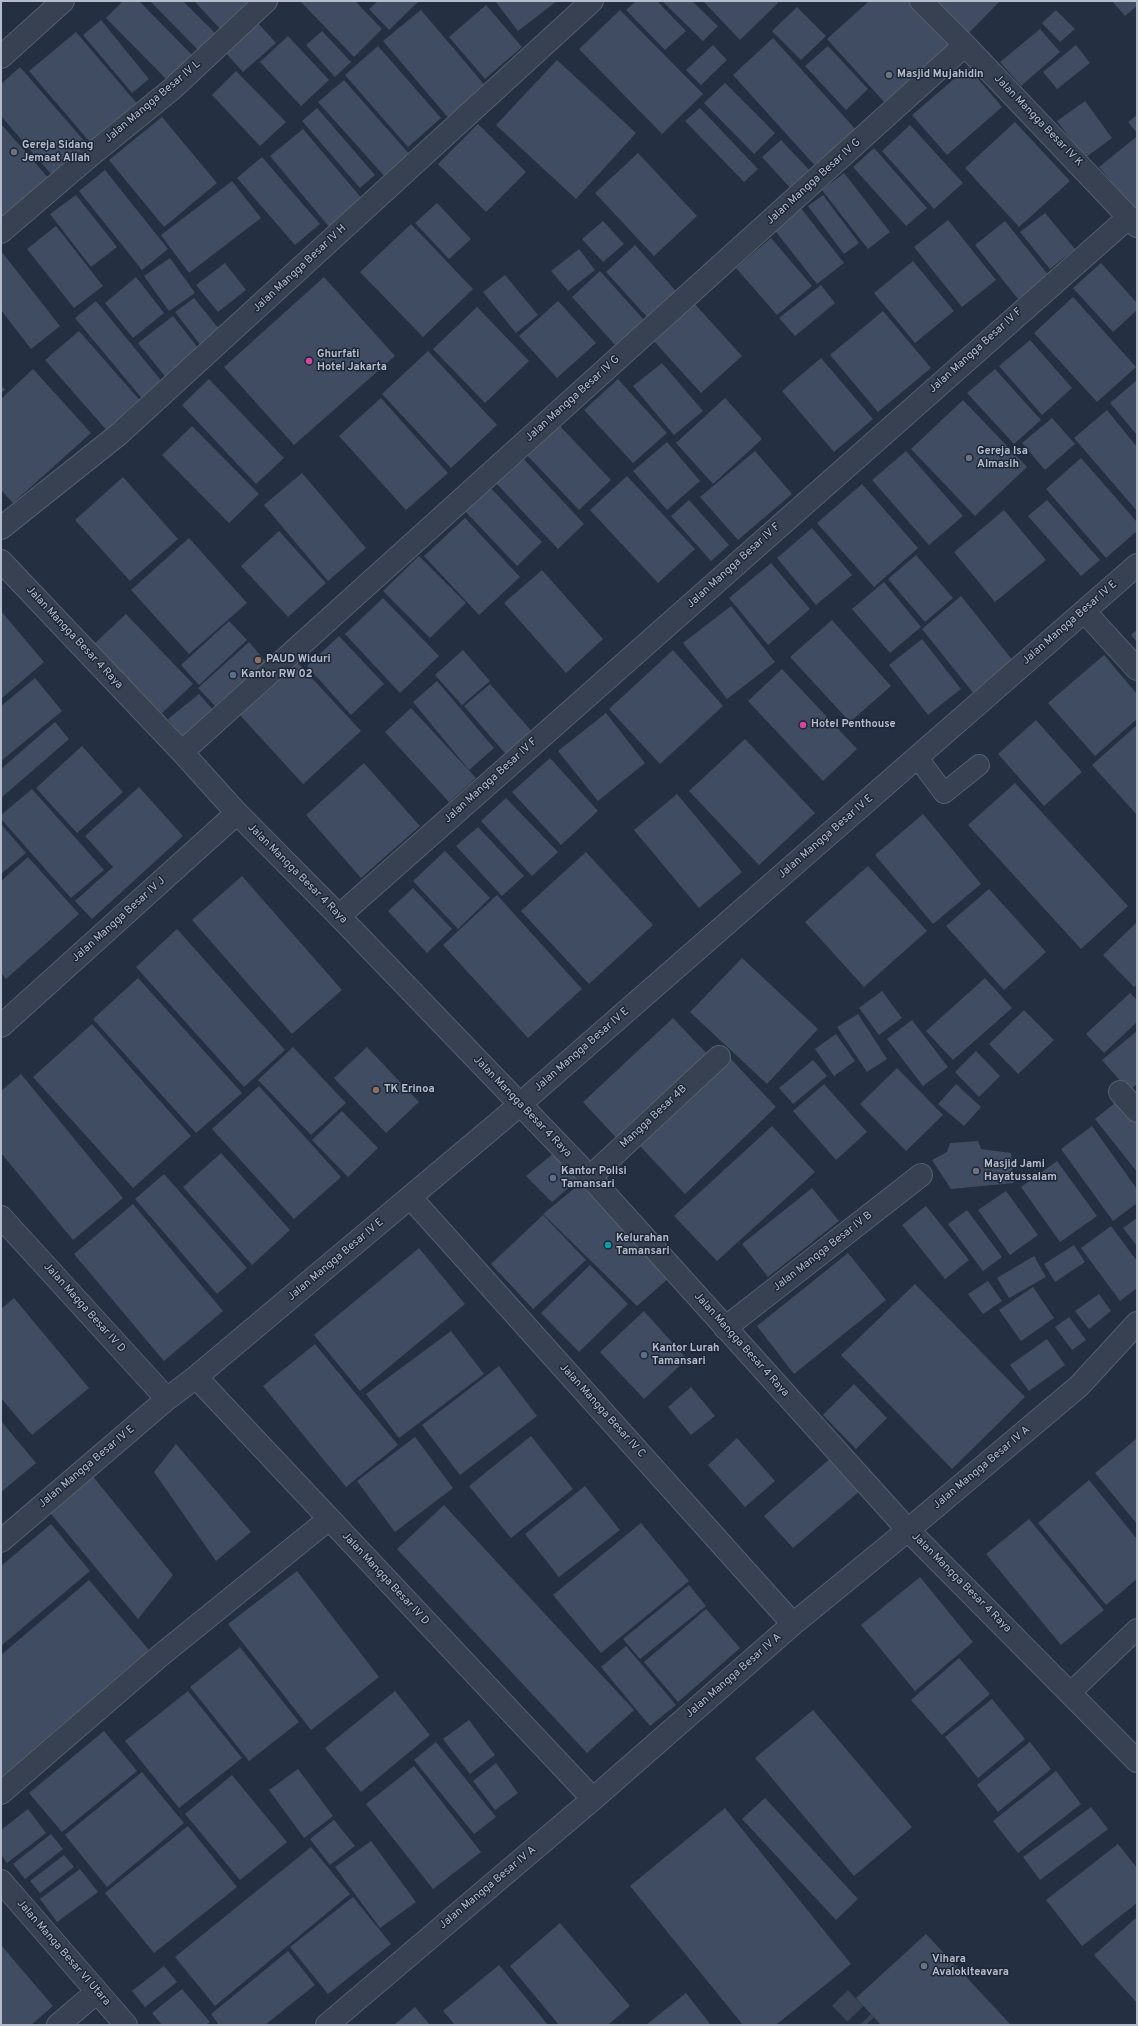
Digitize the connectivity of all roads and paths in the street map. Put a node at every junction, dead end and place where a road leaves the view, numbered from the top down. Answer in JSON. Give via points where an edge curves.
{"nodes":[{"id":1,"x":63,"y":1,"type":"edge"},
{"id":2,"x":266,"y":1,"type":"edge"},
{"id":3,"x":592,"y":1,"type":"edge"},
{"id":4,"x":921,"y":1,"type":"edge"},
{"id":5,"x":965,"y":45,"type":"junction"},
{"id":6,"x":1,"y":58,"type":"edge"},
{"id":7,"x":1133,"y":221,"type":"edge"},
{"id":8,"x":1,"y":232,"type":"edge"},
{"id":9,"x":1,"y":528,"type":"edge"},
{"id":10,"x":1,"y":561,"type":"edge"},
{"id":11,"x":1137,"y":565,"type":"edge"},
{"id":12,"x":1084,"y":611,"type":"junction"},
{"id":13,"x":1137,"y":669,"type":"edge"},
{"id":14,"x":182,"y":752,"type":"junction"},
{"id":15,"x":917,"y":757,"type":"junction"},
{"id":16,"x":979,"y":765,"type":"dead end"},
{"id":17,"x":237,"y":813,"type":"junction"},
{"id":18,"x":340,"y":916,"type":"junction"},
{"id":19,"x":1,"y":1026,"type":"edge"},
{"id":20,"x":719,"y":1057,"type":"dead end"},
{"id":21,"x":1120,"y":1092,"type":"dead end"},
{"id":22,"x":520,"y":1105,"type":"junction"},
{"id":23,"x":1137,"y":1111,"type":"edge"},
{"id":24,"x":921,"y":1175,"type":"dead end"},
{"id":25,"x":590,"y":1177,"type":"junction"},
{"id":26,"x":411,"y":1198,"type":"junction"},
{"id":27,"x":1,"y":1217,"type":"edge"},
{"id":28,"x":1137,"y":1324,"type":"edge"},
{"id":29,"x":725,"y":1328,"type":"junction"},
{"id":30,"x":196,"y":1377,"type":"junction"},
{"id":31,"x":167,"y":1399,"type":"junction"},
{"id":32,"x":329,"y":1519,"type":"junction"},
{"id":33,"x":908,"y":1530,"type":"junction"},
{"id":34,"x":1,"y":1540,"type":"edge"},
{"id":35,"x":793,"y":1624,"type":"junction"},
{"id":36,"x":1137,"y":1629,"type":"edge"},
{"id":37,"x":1070,"y":1693,"type":"junction"},
{"id":38,"x":1137,"y":1761,"type":"edge"},
{"id":39,"x":1,"y":1793,"type":"edge"},
{"id":40,"x":593,"y":1799,"type":"junction"},
{"id":41,"x":1,"y":1881,"type":"edge"},
{"id":42,"x":97,"y":1992,"type":"junction"},
{"id":43,"x":58,"y":2025,"type":"edge"},
{"id":44,"x":126,"y":2025,"type":"edge"},
{"id":45,"x":326,"y":2025,"type":"edge"}],
"edges":[{"from":1,"to":6,"type":"street"},
{"from":2,"to":8,"type":"street","name":"Jalan Mangga Besar IV L","via":[[172,89]]},
{"from":3,"to":9,"type":"street","name":"Jalan Mangga Besar IV H","via":[[115,438]]},
{"from":4,"to":5,"type":"street","name":"Jalan Mangga Besar IV K"},
{"from":5,"to":7,"type":"street","name":"Jalan Mangga Besar IV K"},
{"from":5,"to":14,"type":"street","name":"Jalan Mangga Besar IV G"},
{"from":7,"to":18,"type":"street","name":"Jalan Mangga Besar IV F"},
{"from":10,"to":14,"type":"street","name":"Jalan Mangga Besar 4 Raya"},
{"from":11,"to":12,"type":"street","name":"Jalan Mangga Besar IV E"},
{"from":12,"to":13,"type":"street"},
{"from":12,"to":15,"type":"street","name":"Jalan Mangga Besar IV E"},
{"from":14,"to":17,"type":"street","name":"Jalan Mangga Besar 4 Raya"},
{"from":15,"to":16,"type":"lane","via":[[944,792]]},
{"from":15,"to":22,"type":"street","name":"Jalan Mangga Besar IV E"},
{"from":17,"to":18,"type":"street","name":"Jalan Mangga Besar 4 Raya"},
{"from":17,"to":19,"type":"street","name":"Jalan Mangga Besar IV J"},
{"from":18,"to":22,"type":"street","name":"Jalan Mangga Besar 4 Raya"},
{"from":20,"to":25,"type":"street","name":"Mangga Besar 4B"},
{"from":21,"to":23,"type":"street"},
{"from":22,"to":25,"type":"street","name":"Jalan Mangga Besar 4 Raya"},
{"from":22,"to":26,"type":"street","name":"Jalan Mangga Besar IV E"},
{"from":24,"to":29,"type":"street","name":"Jalan Mangga Besar IV B"},
{"from":25,"to":29,"type":"street","name":"Jalan Mangga Besar 4 Raya"},
{"from":26,"to":30,"type":"street","name":"Jalan Mangga Besar IV E"},
{"from":26,"to":35,"type":"street","name":"Jalan Mangga Besar IV C"},
{"from":27,"to":31,"type":"street","name":"Jalan Magga Besar IV D"},
{"from":28,"to":33,"type":"street","name":"Jalan Mangga Besar IV A","via":[[1079,1386]]},
{"from":29,"to":33,"type":"street","name":"Jalan Mangga Besar 4 Raya"},
{"from":30,"to":31,"type":"street","name":"Jalan Mangga Besar IV E"},
{"from":30,"to":32,"type":"street","name":"Jalan Mangga Besar IV D"},
{"from":31,"to":34,"type":"street","name":"Jalan Mangga Besar IV E"},
{"from":32,"to":39,"type":"street","via":[[161,1655]]},
{"from":32,"to":40,"type":"street","name":"Jalan Mangga Besar IV D"},
{"from":33,"to":35,"type":"street","name":"Jalan Mangga Besar IV A"},
{"from":33,"to":37,"type":"street","name":"Jalan Mangga Besar 4 Raya"},
{"from":35,"to":40,"type":"street","name":"Jalan Mangga Besar IV A"},
{"from":36,"to":37,"type":"lane"},
{"from":37,"to":38,"type":"street","name":"Jalan Mangga Besar 4 Raya"},
{"from":40,"to":45,"type":"street","name":"Jalan Mangga Besar IV A"},
{"from":41,"to":42,"type":"street","name":"Jalan Manga Besar VI Utara"},
{"from":42,"to":43,"type":"street"},
{"from":42,"to":44,"type":"street","name":"Jalan Manga Besar VI Utara"}]}
